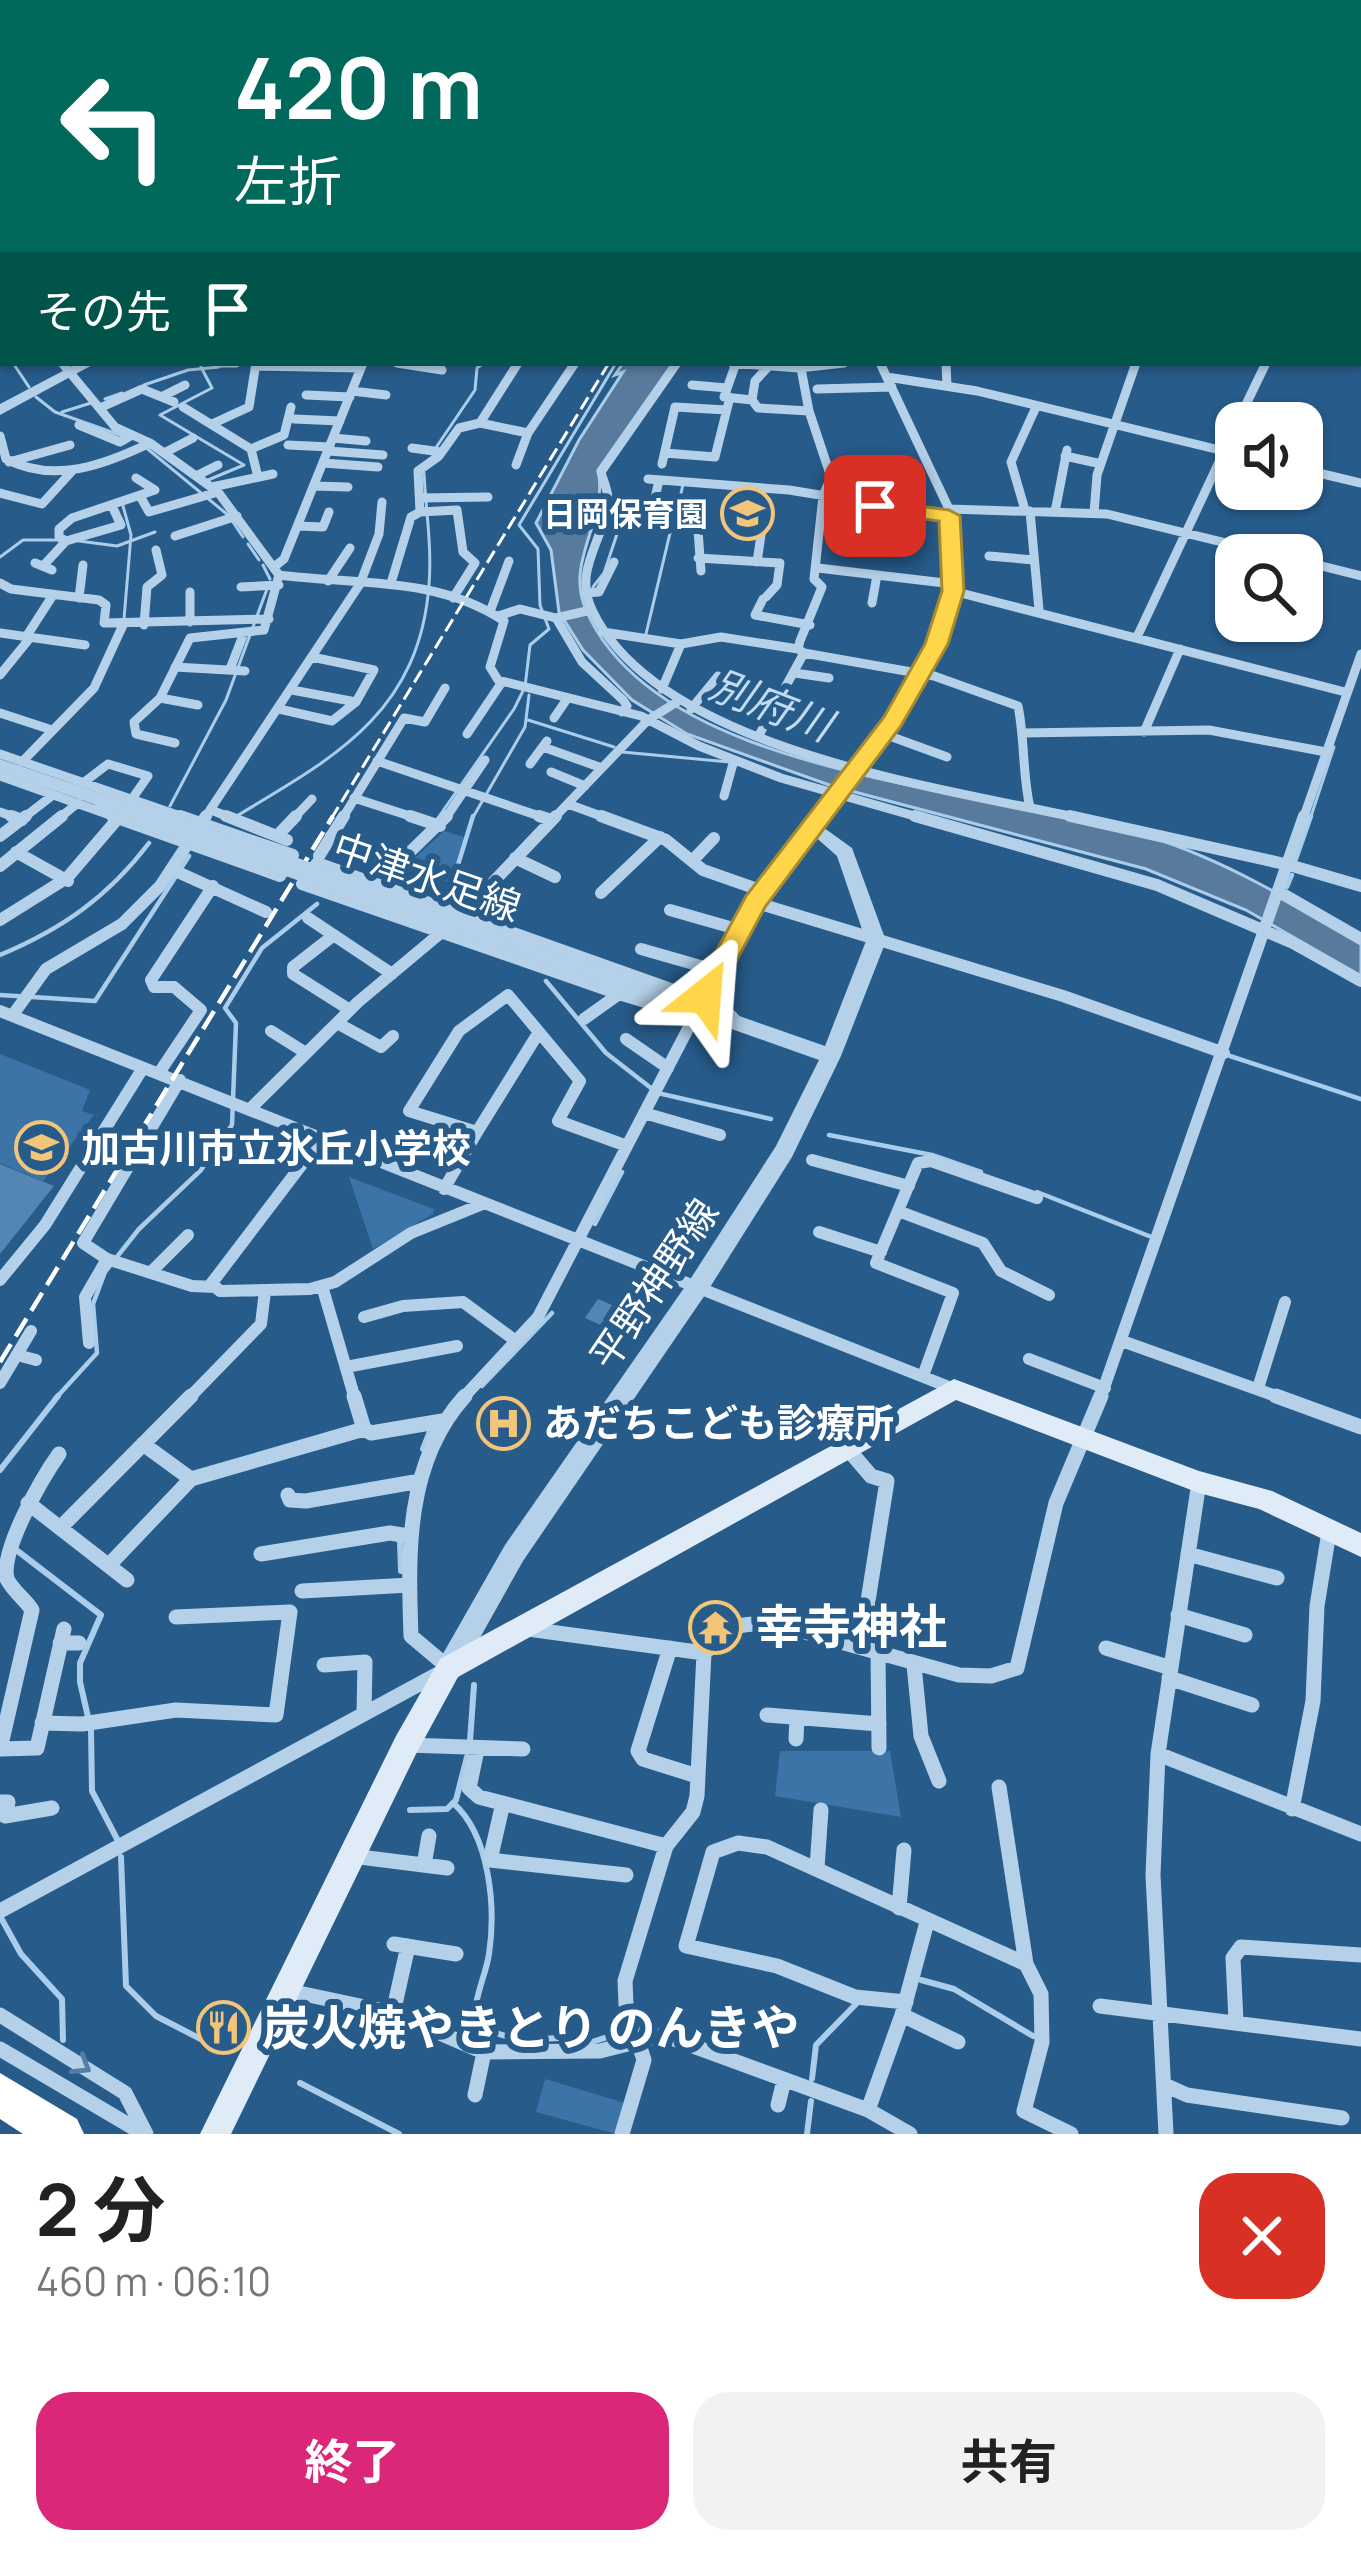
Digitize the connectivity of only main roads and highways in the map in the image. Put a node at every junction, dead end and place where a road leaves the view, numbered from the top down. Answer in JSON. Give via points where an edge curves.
{"nodes":[{"id":1,"x":1361,"y":1545,"type":"edge"},
{"id":2,"x":0,"y":2094,"type":"edge"},
{"id":3,"x":62,"y":2134,"type":"edge"},
{"id":4,"x":215,"y":2134,"type":"edge"}],
"edges":[{"from":1,"to":4,"type":"main road","via":[[1264,1499],[954,1389],[448,1668]]},
{"from":2,"to":3,"type":"highway"}]}
